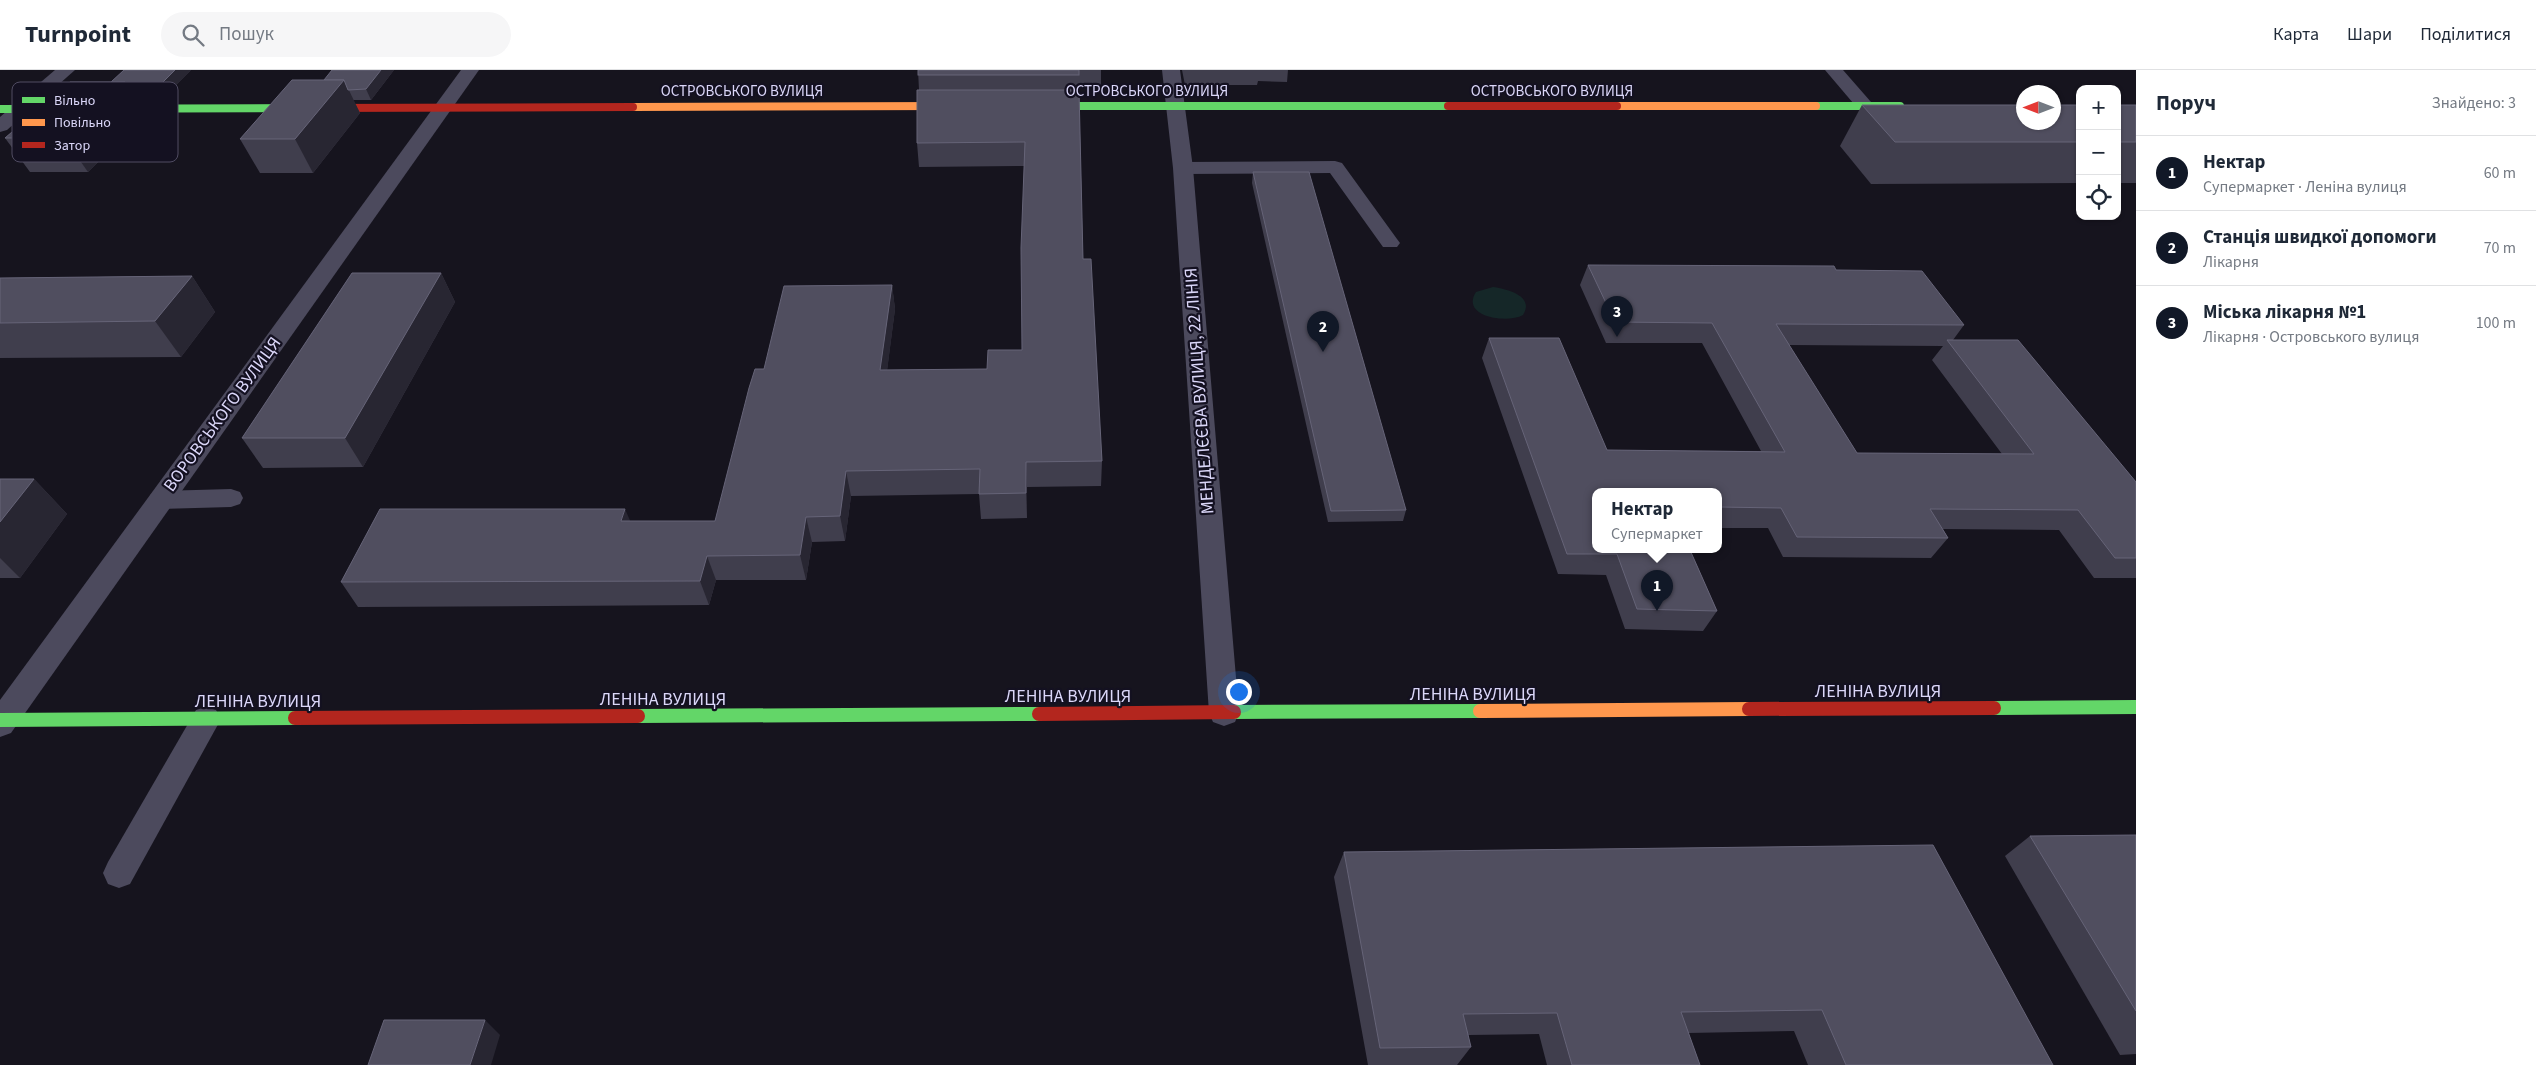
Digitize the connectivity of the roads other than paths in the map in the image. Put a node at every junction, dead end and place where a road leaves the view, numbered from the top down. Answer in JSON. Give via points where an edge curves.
{"nodes":[{"id":1,"x":66,"y":70,"type":"edge"},
{"id":2,"x":470,"y":70,"type":"edge"},
{"id":3,"x":1171,"y":70,"type":"edge"},
{"id":4,"x":1834,"y":70,"type":"edge"},
{"id":5,"x":52,"y":82,"type":"edge"},
{"id":6,"x":446,"y":106,"type":"junction"},
{"id":7,"x":966,"y":106,"type":"edge"},
{"id":8,"x":1035,"y":106,"type":"edge"},
{"id":9,"x":1174,"y":106,"type":"junction"},
{"id":10,"x":1866,"y":106,"type":"junction"},
{"id":11,"x":1915,"y":106,"type":"edge"},
{"id":12,"x":178,"y":107,"type":"edge"},
{"id":13,"x":12,"y":116,"type":"edge"},
{"id":14,"x":0,"y":126,"type":"edge"},
{"id":15,"x":1182,"y":168,"type":"junction"},
{"id":16,"x":1390,"y":243,"type":"dead end"},
{"id":17,"x":232,"y":498,"type":"dead end"},
{"id":18,"x":160,"y":500,"type":"junction"},
{"id":19,"x":2136,"y":707,"type":"edge"},
{"id":20,"x":1224,"y":713,"type":"junction"},
{"id":21,"x":206,"y":719,"type":"junction"},
{"id":22,"x":1,"y":722,"type":"edge"},
{"id":23,"x":119,"y":874,"type":"dead end"}],
"edges":[{"from":1,"to":5,"type":"street"},
{"from":2,"to":6,"type":"street","name":"ВОРОВСЬКОГО ВУЛИЦЯ"},
{"from":3,"to":9,"type":"street","name":"МЕНДЕЛЄЄВА ВУЛИЦЯ, 22 ЛІНІЯ"},
{"from":4,"to":10,"type":"street"},
{"from":6,"to":7,"type":"street","name":"ОСТРОВСЬКОГО ВУЛИЦЯ"},
{"from":6,"to":12,"type":"street","name":"ОСТРОВСЬКОГО ВУЛИЦЯ"},
{"from":6,"to":18,"type":"street","name":"ВОРОВСЬКОГО ВУЛИЦЯ"},
{"from":8,"to":9,"type":"street","name":"ОСТРОВСЬКОГО ВУЛИЦЯ"},
{"from":9,"to":10,"type":"street","name":"ОСТРОВСЬКОГО ВУЛИЦЯ"},
{"from":9,"to":15,"type":"street","name":"МЕНДЕЛЄЄВА ВУЛИЦЯ, 22 ЛІНІЯ"},
{"from":10,"to":11,"type":"street","name":"ОСТРОВСЬКОГО ВУЛИЦЯ"},
{"from":13,"to":14,"type":"street"},
{"from":15,"to":16,"type":"lane","via":[[1335,166]]},
{"from":15,"to":20,"type":"street","name":"МЕНДЕЛЄЄВА ВУЛИЦЯ, 22 ЛІНІЯ"},
{"from":17,"to":18,"type":"lane"},
{"from":18,"to":22,"type":"street","name":"ВОРОВСЬКОГО ВУЛИЦЯ"},
{"from":19,"to":20,"type":"street","name":"ЛЕНІНА ВУЛИЦЯ"},
{"from":20,"to":21,"type":"street","name":"ЛЕНІНА ВУЛИЦЯ"},
{"from":21,"to":22,"type":"street","name":"ЛЕНІНА ВУЛИЦЯ"},
{"from":21,"to":23,"type":"lane"}]}
